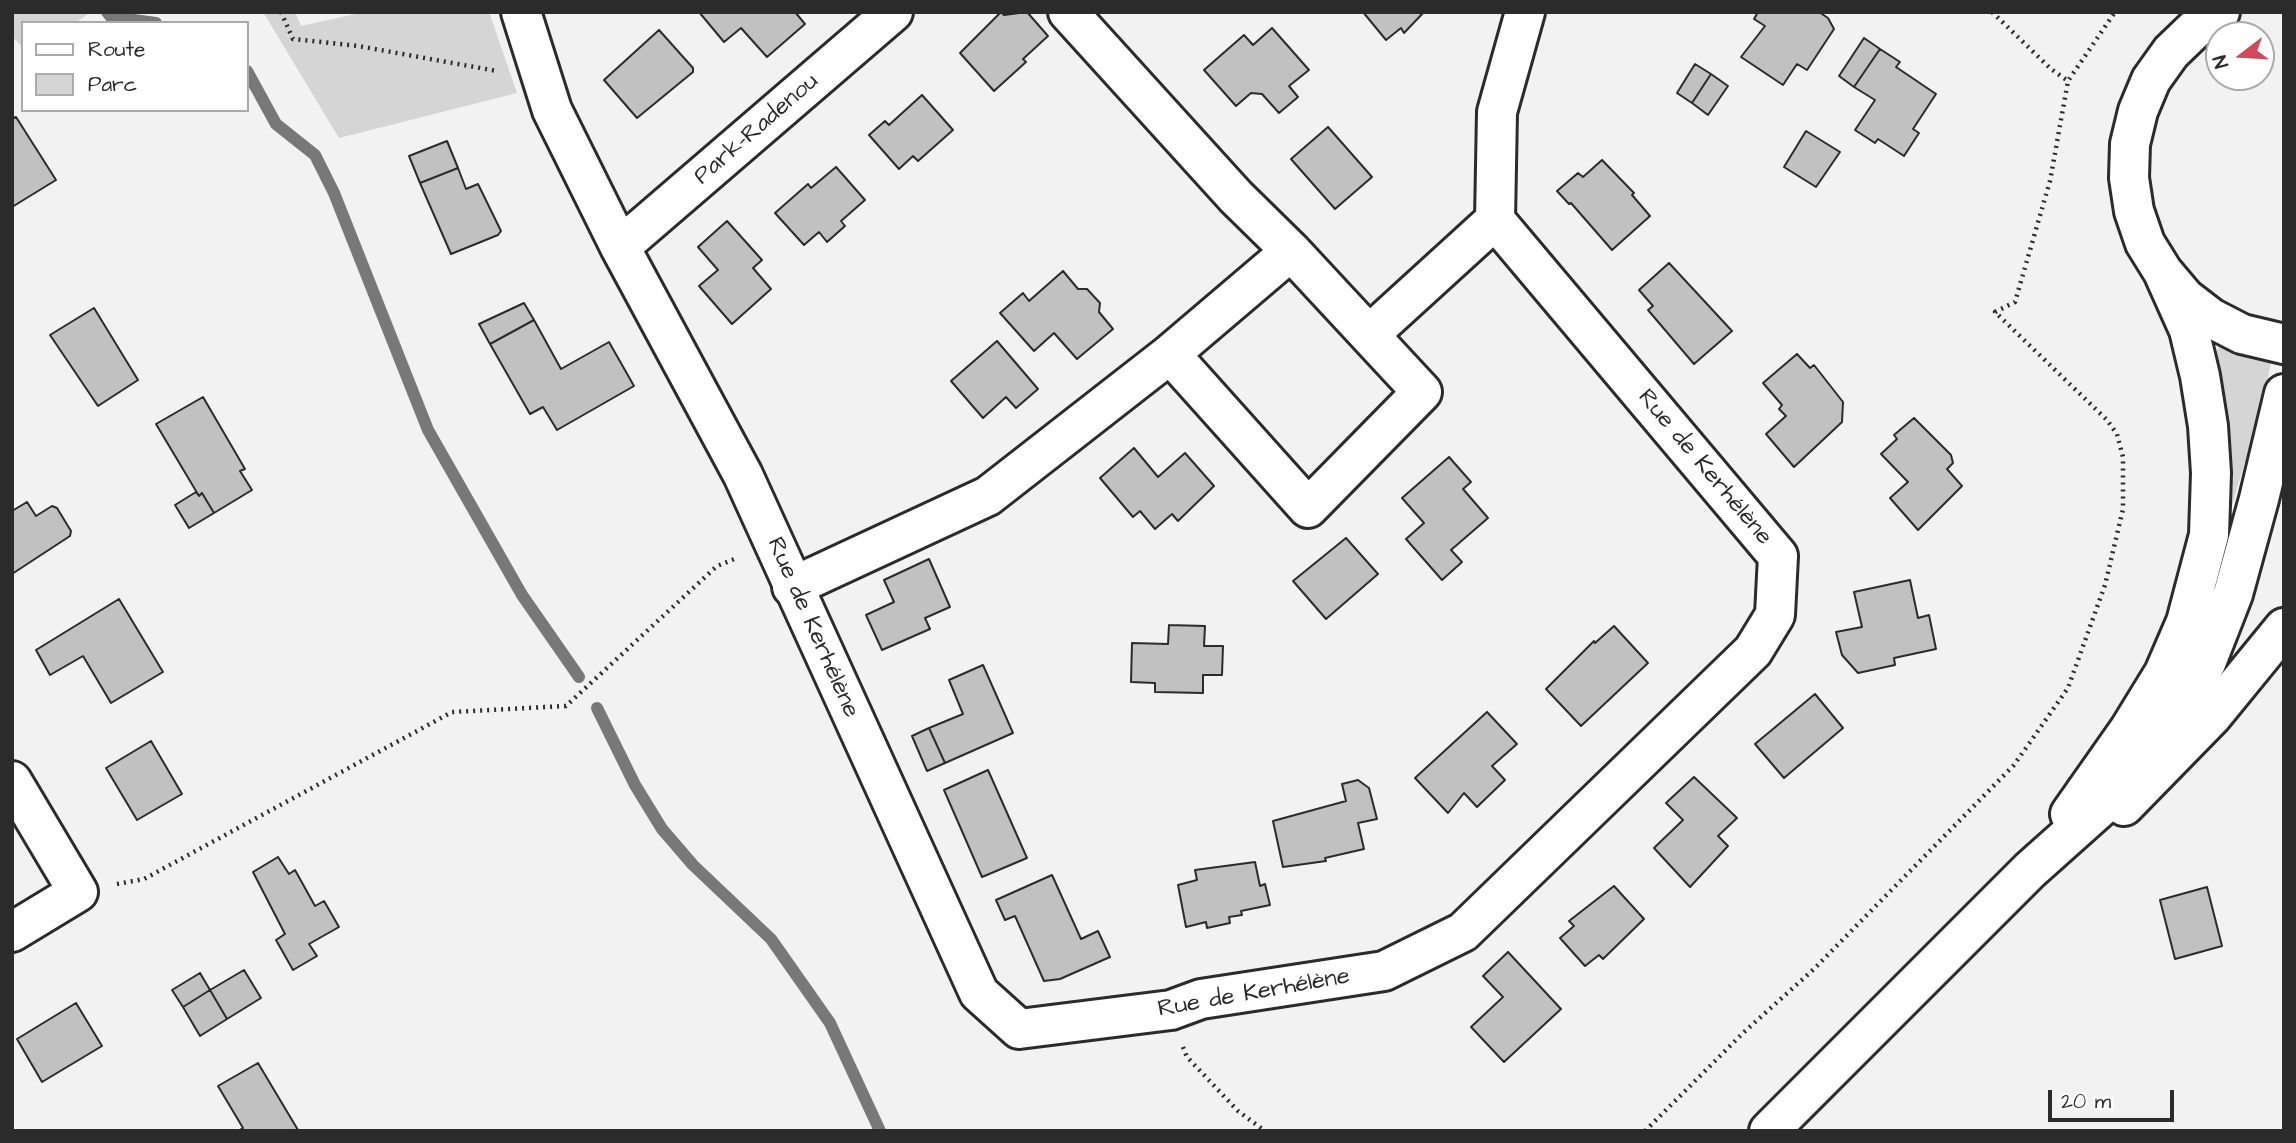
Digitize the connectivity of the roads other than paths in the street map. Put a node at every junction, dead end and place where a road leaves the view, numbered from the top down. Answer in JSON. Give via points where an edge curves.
{"nodes":[{"id":1,"x":521,"y":12,"type":"edge"},
{"id":2,"x":893,"y":12,"type":"edge"},
{"id":3,"x":1068,"y":12,"type":"edge"},
{"id":4,"x":1525,"y":12,"type":"edge"},
{"id":5,"x":2220,"y":12,"type":"edge"},
{"id":6,"x":1495,"y":220,"type":"junction"},
{"id":7,"x":620,"y":247,"type":"junction"},
{"id":8,"x":1291,"y":251,"type":"junction"},
{"id":9,"x":2163,"y":272,"type":"junction"},
{"id":10,"x":1370,"y":334,"type":"junction"},
{"id":11,"x":2284,"y":344,"type":"edge"},
{"id":12,"x":1170,"y":354,"type":"junction"},
{"id":13,"x":2284,"y":394,"type":"edge"},
{"id":14,"x":792,"y":587,"type":"junction"},
{"id":15,"x":2284,"y":628,"type":"edge"},
{"id":16,"x":12,"y":781,"type":"edge"},
{"id":17,"x":2030,"y":870,"type":"junction"},
{"id":18,"x":12,"y":932,"type":"edge"},
{"id":19,"x":1769,"y":1131,"type":"edge"}],
"edges":[{"from":1,"to":7,"type":"street","name":"Rue de Kerhélène","via":[[539,78]]},
{"from":2,"to":7,"type":"street","name":"Park-Radenou"},
{"from":3,"to":8,"type":"street"},
{"from":4,"to":6,"type":"street","via":[[1497,112]]},
{"from":5,"to":9,"type":"street","via":[[2171,52],[2151,80],[2130,144],[2134,211],[2145,243]]},
{"from":6,"to":10,"type":"street"},
{"from":6,"to":14,"type":"street","name":"Rue de Kerhélène","via":[[1778,556],[1774,615],[1753,651],[1463,932],[1384,971],[1202,999],[1171,1010],[1019,1029],[979,993]]},
{"from":7,"to":14,"type":"street","name":"Rue de Kerhélène","via":[[743,475]]},
{"from":8,"to":10,"type":"street"},
{"from":8,"to":12,"type":"street"},
{"from":9,"to":11,"type":"street","via":[[2185,298],[2211,318],[2242,334]]},
{"from":9,"to":17,"type":"street","via":[[2189,330],[2208,426],[2211,510],[2203,564],[2186,622],[2164,673]]},
{"from":10,"to":12,"type":"street","via":[[1422,392],[1308,508]]},
{"from":12,"to":14,"type":"street","via":[[988,496]]},
{"from":13,"to":17,"type":"street","via":[[2248,544],[2206,663],[2175,718],[2123,786]]},
{"from":15,"to":17,"type":"street","via":[[2212,716],[2121,810]]},
{"from":16,"to":18,"type":"street","via":[[78,892]]},
{"from":17,"to":19,"type":"street"}]}
